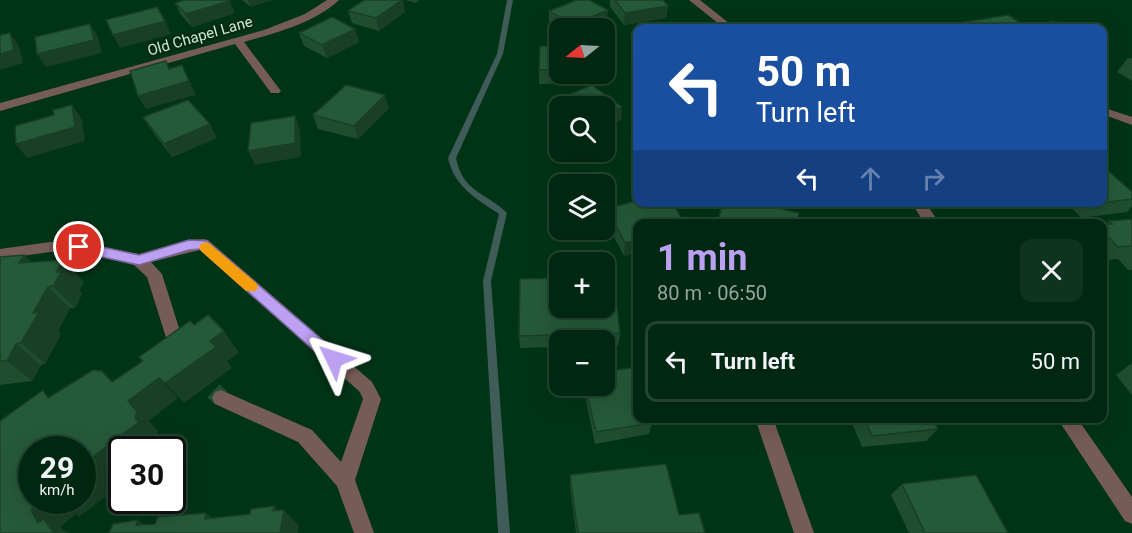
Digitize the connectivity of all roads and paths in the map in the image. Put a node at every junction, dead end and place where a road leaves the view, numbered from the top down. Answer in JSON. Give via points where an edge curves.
{"nodes":[{"id":1,"x":334,"y":0,"type":"edge"},
{"id":2,"x":694,"y":0,"type":"edge"},
{"id":3,"x":725,"y":24,"type":"edge"},
{"id":4,"x":238,"y":41,"type":"junction"},
{"id":5,"x":274,"y":91,"type":"dead end"},
{"id":6,"x":0,"y":107,"type":"edge"},
{"id":7,"x":1107,"y":112,"type":"edge"},
{"id":8,"x":1132,"y":121,"type":"edge"},
{"id":9,"x":0,"y":254,"type":"edge"},
{"id":10,"x":139,"y":260,"type":"junction"},
{"id":11,"x":176,"y":344,"type":"edge"},
{"id":12,"x":221,"y":398,"type":"tunnel mouth"},
{"id":13,"x":766,"y":423,"type":"edge"},
{"id":14,"x":1069,"y":423,"type":"edge"},
{"id":15,"x":345,"y":480,"type":"junction"},
{"id":16,"x":1132,"y":514,"type":"edge"},
{"id":17,"x":364,"y":533,"type":"edge"},
{"id":18,"x":804,"y":533,"type":"edge"}],
"edges":[{"from":1,"to":4,"type":"street","name":"Old Chapel Lane","via":[[283,27]]},
{"from":2,"to":3,"type":"street"},
{"from":4,"to":5,"type":"street"},
{"from":4,"to":6,"type":"street","name":"Old Chapel Lane"},
{"from":7,"to":8,"type":"street"},
{"from":9,"to":10,"type":"street","via":[[79,247]]},
{"from":10,"to":11,"type":"street","via":[[154,274]]},
{"from":10,"to":15,"type":"street","via":[[203,244],[366,387],[372,399]]},
{"from":12,"to":15,"type":"street","via":[[305,436]]},
{"from":13,"to":18,"type":"street"},
{"from":14,"to":16,"type":"street"},
{"from":15,"to":17,"type":"street"}]}
